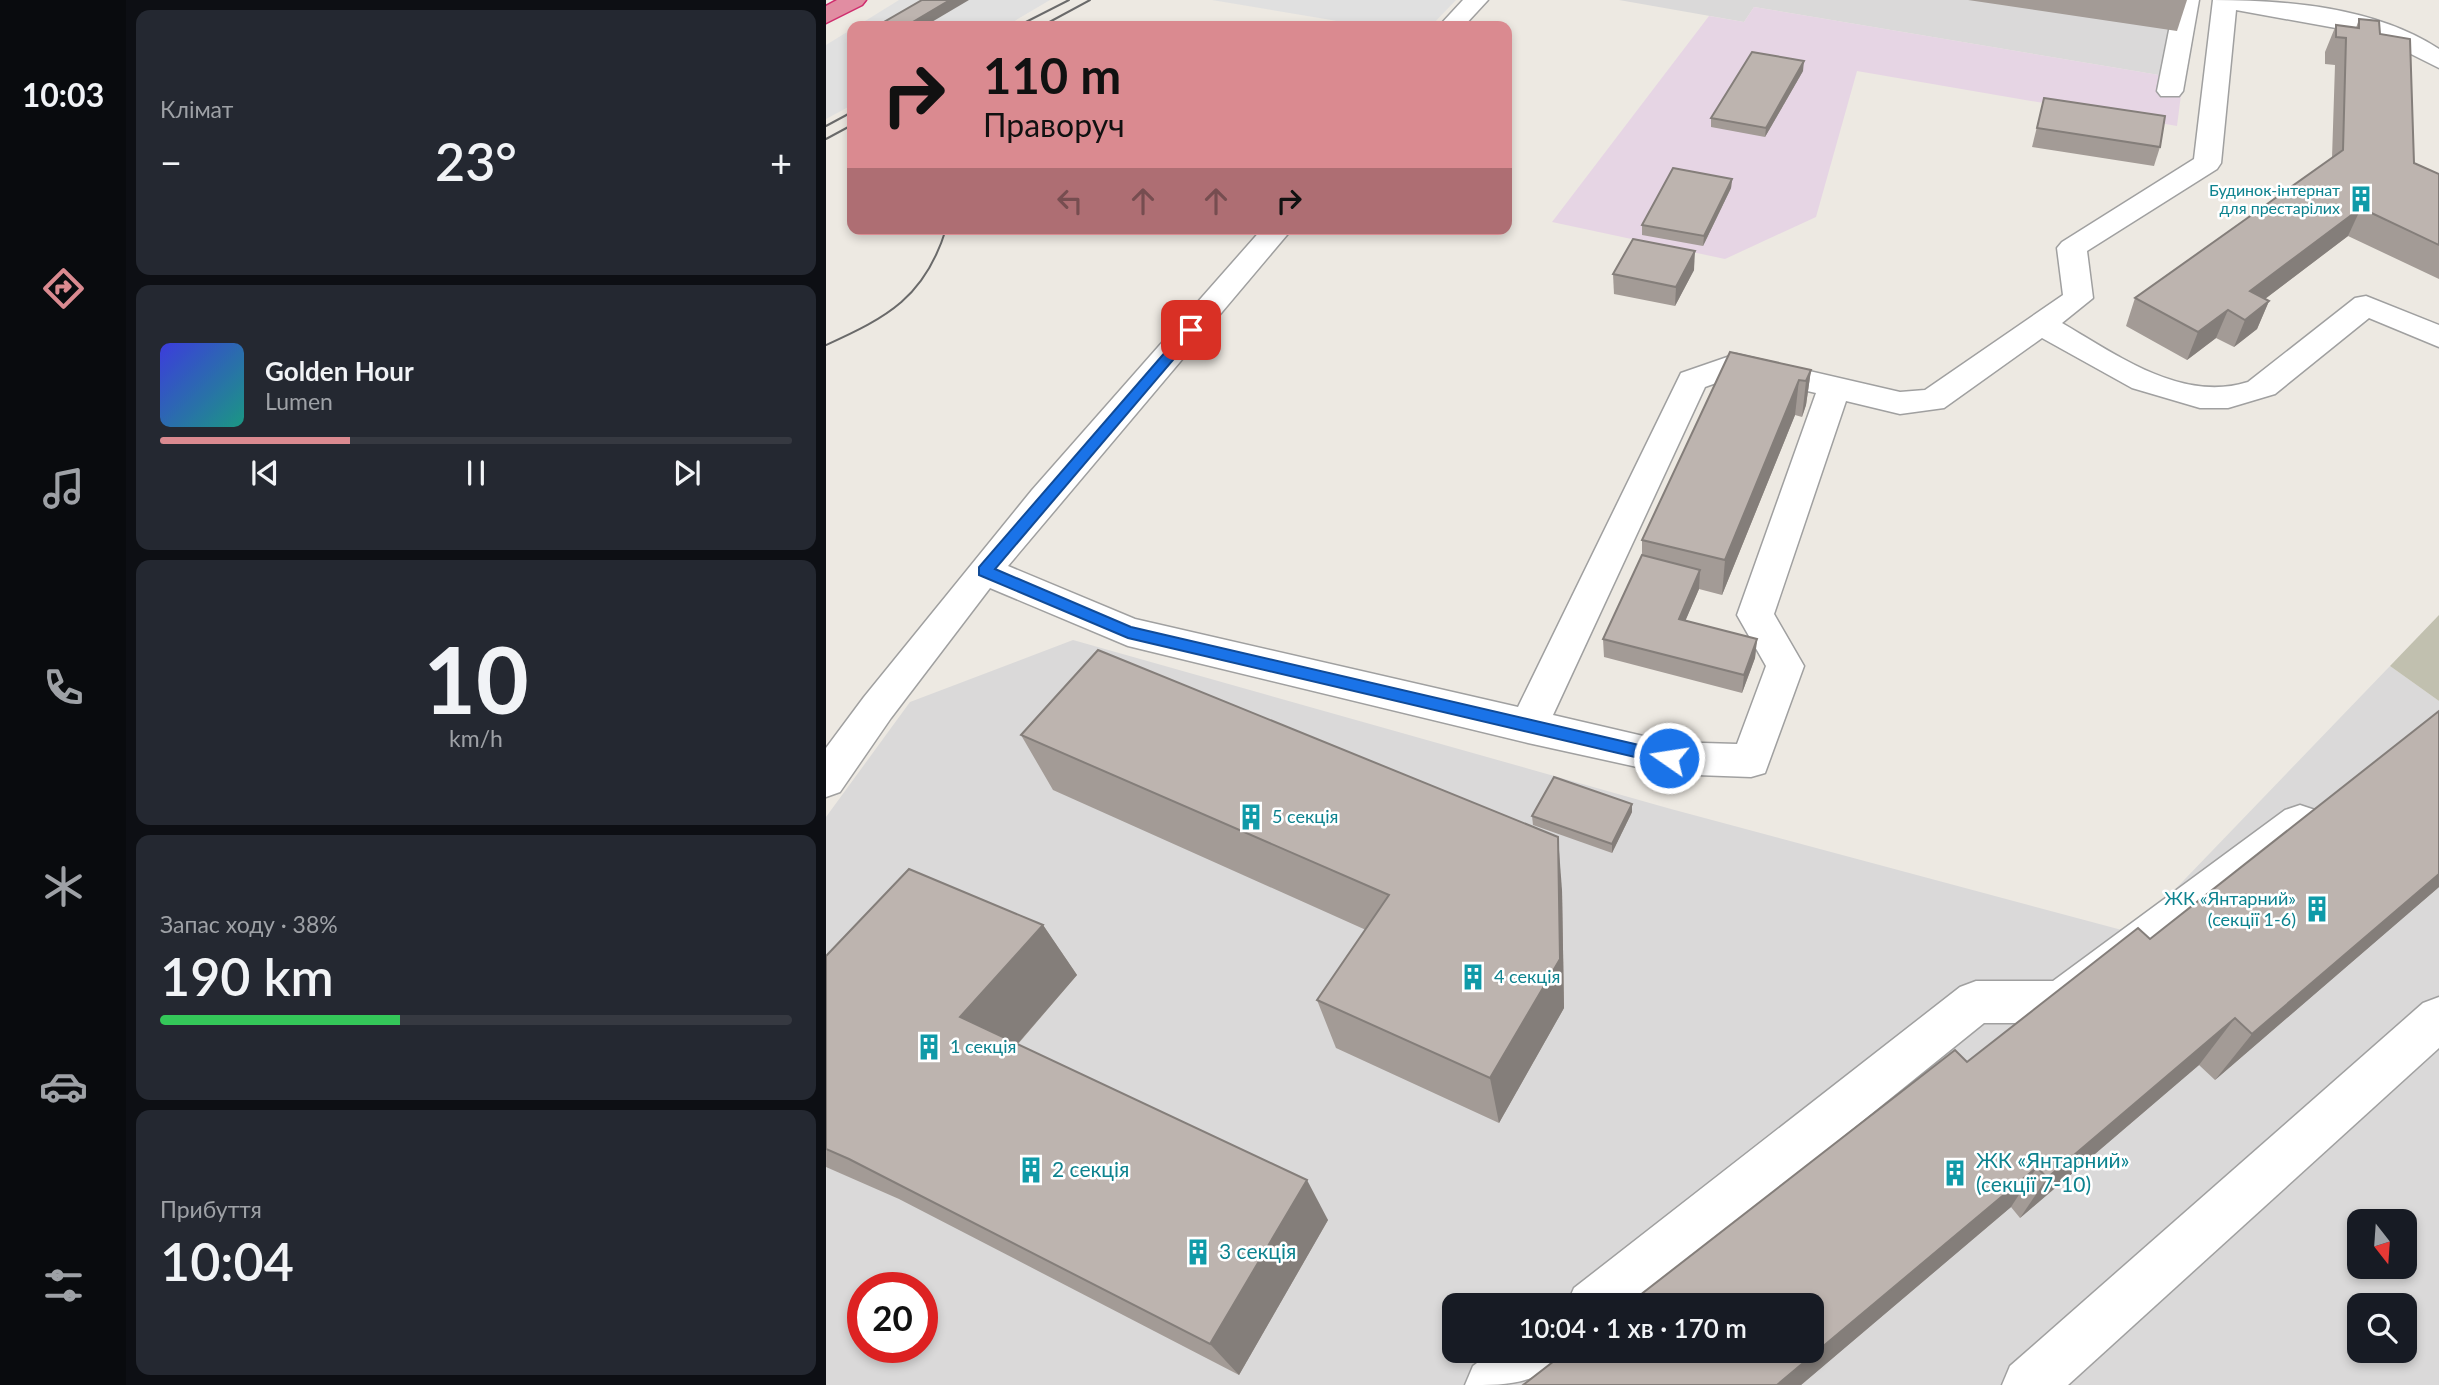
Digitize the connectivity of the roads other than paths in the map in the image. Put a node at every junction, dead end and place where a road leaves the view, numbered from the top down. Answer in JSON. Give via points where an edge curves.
{"nodes":[{"id":1,"x":854,"y":0,"type":"edge"},
{"id":2,"x":1476,"y":0,"type":"edge"},
{"id":3,"x":2187,"y":0,"type":"edge"},
{"id":4,"x":2225,"y":0,"type":"edge"},
{"id":5,"x":826,"y":16,"type":"edge"},
{"id":6,"x":1456,"y":21,"type":"edge"},
{"id":7,"x":2439,"y":60,"type":"edge"},
{"id":8,"x":2170,"y":91,"type":"dead end"},
{"id":9,"x":1273,"y":235,"type":"edge"},
{"id":10,"x":2041,"y":324,"type":"junction"},
{"id":11,"x":2439,"y":337,"type":"edge"},
{"id":12,"x":1834,"y":388,"type":"junction"},
{"id":13,"x":985,"y":571,"type":"junction"},
{"id":14,"x":1528,"y":727,"type":"junction"},
{"id":15,"x":826,"y":780,"type":"edge"},
{"id":16,"x":2328,"y":802,"type":"edge"},
{"id":17,"x":2439,"y":1018,"type":"edge"},
{"id":18,"x":1608,"y":1293,"type":"edge"},
{"id":19,"x":1520,"y":1363,"type":"edge"},
{"id":20,"x":1492,"y":1385,"type":"edge"},
{"id":21,"x":2029,"y":1385,"type":"edge"}],
"edges":[{"from":1,"to":5,"type":"highway"},
{"from":2,"to":6,"type":"lane"},
{"from":3,"to":8,"type":"lane"},
{"from":4,"to":7,"type":"lane","via":[[2351,23],[2402,39]]},
{"from":4,"to":10,"type":"lane","via":[[2207,163],[2072,248],[2078,298]]},
{"from":9,"to":13,"type":"lane"},
{"from":10,"to":11,"type":"lane","via":[[2143,380],[2205,397],[2258,391],[2366,305]]},
{"from":10,"to":12,"type":"lane","via":[[1933,400],[1900,403]]},
{"from":12,"to":14,"type":"lane","via":[[1736,365],[1692,380]]},
{"from":12,"to":14,"type":"lane","via":[[1755,615],[1785,666],[1751,761],[1669,758]]},
{"from":13,"to":14,"type":"lane","via":[[1128,632]]},
{"from":13,"to":15,"type":"lane","via":[[876,707]]},
{"from":16,"to":18,"type":"lane","via":[[2061,1002],[1976,1002]]},
{"from":17,"to":21,"type":"lane"},
{"from":19,"to":20,"type":"lane"}]}
